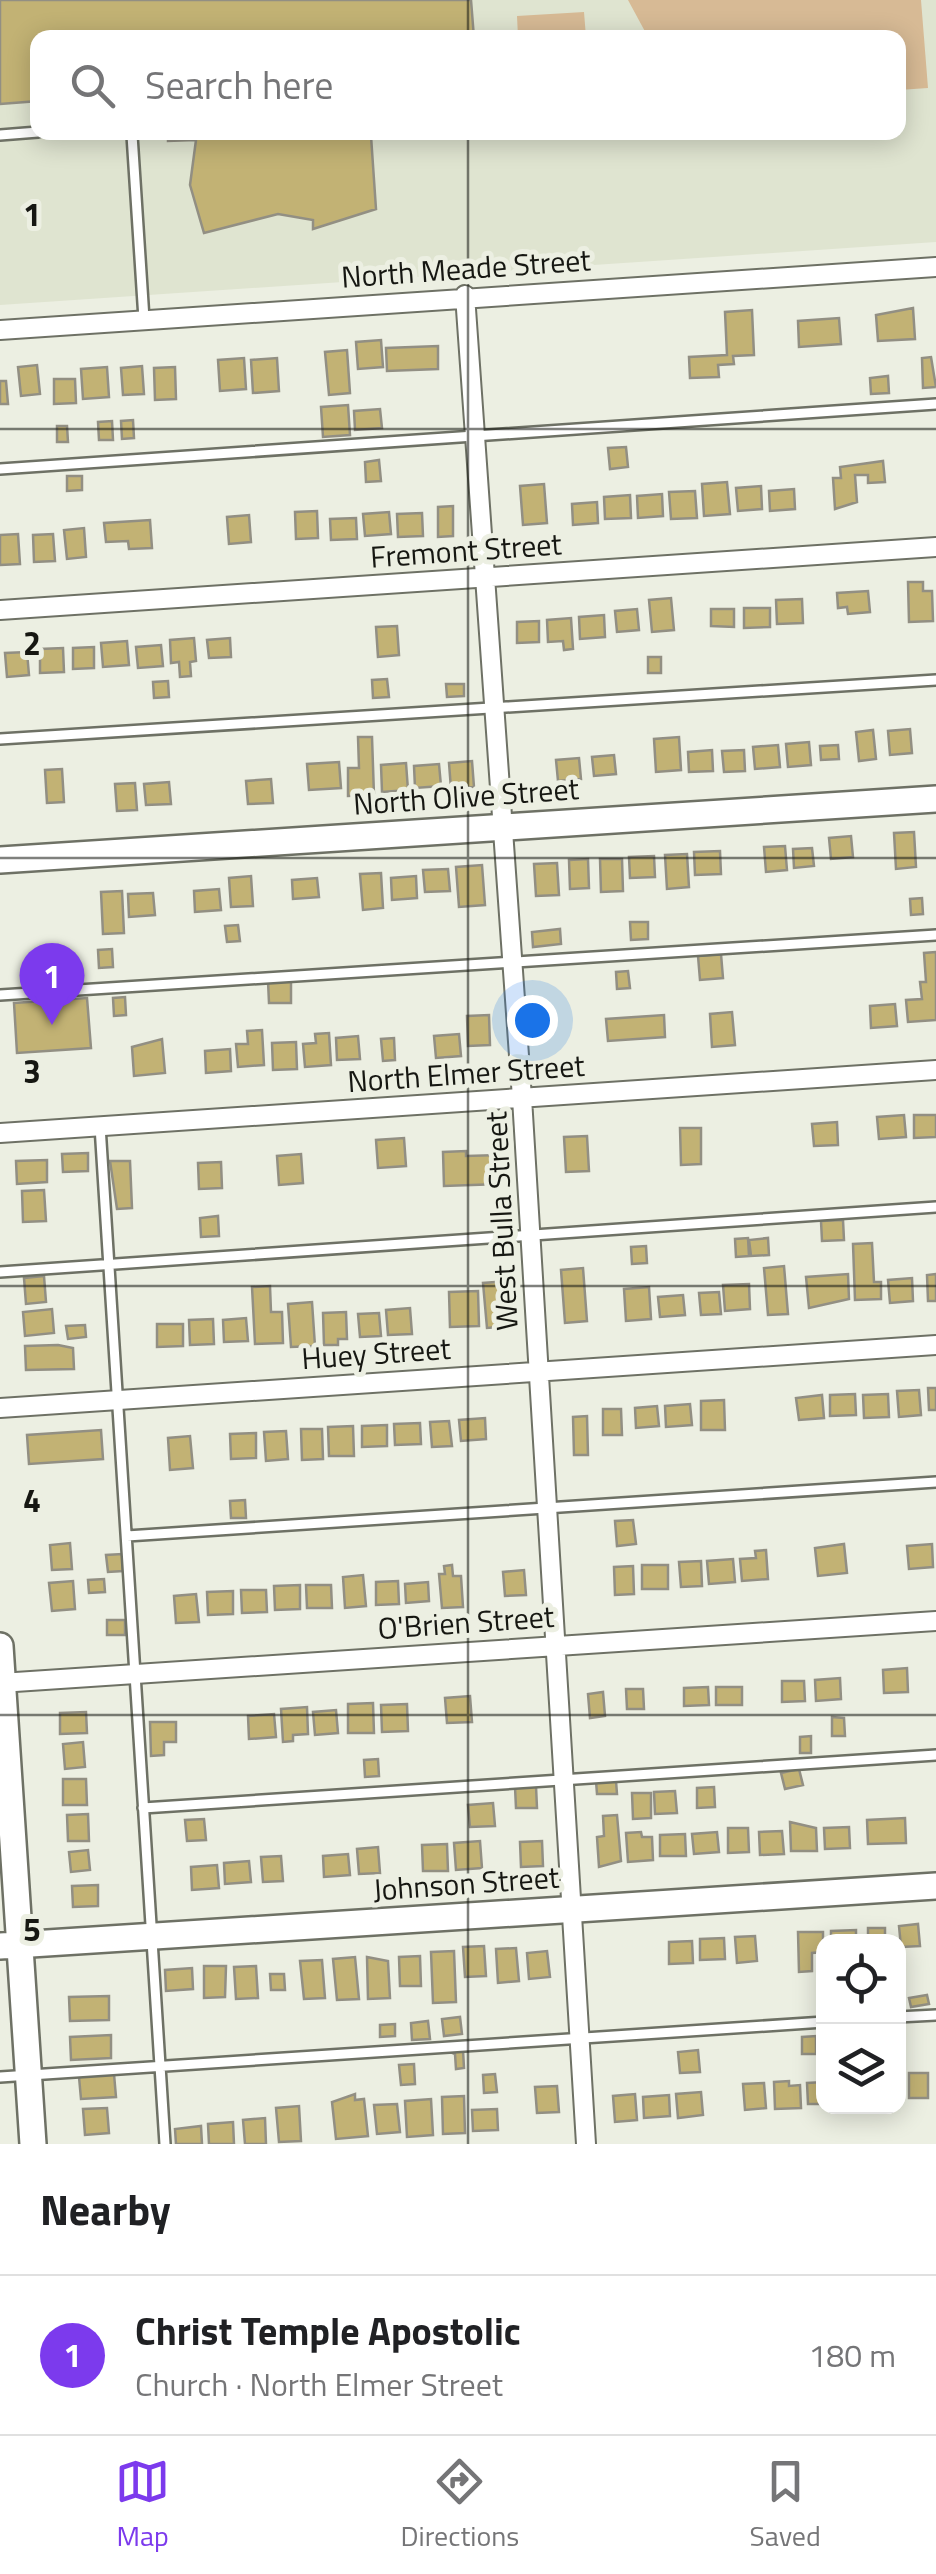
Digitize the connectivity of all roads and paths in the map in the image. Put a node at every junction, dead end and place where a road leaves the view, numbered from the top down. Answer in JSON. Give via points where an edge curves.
{"nodes":[{"id":1,"x":30,"y":133,"type":"edge"},
{"id":2,"x":0,"y":135,"type":"edge"},
{"id":3,"x":132,"y":140,"type":"edge"},
{"id":4,"x":936,"y":267,"type":"edge"},
{"id":5,"x":465,"y":295,"type":"junction"},
{"id":6,"x":144,"y":319,"type":"junction"},
{"id":7,"x":0,"y":330,"type":"edge"},
{"id":8,"x":936,"y":404,"type":"edge"},
{"id":9,"x":475,"y":436,"type":"junction"},
{"id":10,"x":0,"y":469,"type":"edge"},
{"id":11,"x":936,"y":548,"type":"edge"},
{"id":12,"x":484,"y":579,"type":"junction"},
{"id":13,"x":0,"y":610,"type":"edge"},
{"id":14,"x":936,"y":680,"type":"edge"},
{"id":15,"x":492,"y":707,"type":"junction"},
{"id":16,"x":0,"y":739,"type":"edge"},
{"id":17,"x":936,"y":799,"type":"edge"},
{"id":18,"x":502,"y":828,"type":"junction"},
{"id":19,"x":0,"y":860,"type":"edge"},
{"id":20,"x":936,"y":935,"type":"edge"},
{"id":21,"x":511,"y":962,"type":"junction"},
{"id":22,"x":0,"y":995,"type":"edge"},
{"id":23,"x":936,"y":1070,"type":"edge"},
{"id":24,"x":522,"y":1098,"type":"junction"},
{"id":25,"x":100,"y":1126,"type":"junction"},
{"id":26,"x":0,"y":1132,"type":"edge"},
{"id":27,"x":936,"y":1208,"type":"edge"},
{"id":28,"x":530,"y":1238,"type":"junction"},
{"id":29,"x":110,"y":1266,"type":"junction"},
{"id":30,"x":0,"y":1272,"type":"edge"},
{"id":31,"x":936,"y":1345,"type":"edge"},
{"id":32,"x":538,"y":1370,"type":"junction"},
{"id":33,"x":118,"y":1400,"type":"junction"},
{"id":34,"x":0,"y":1408,"type":"edge"},
{"id":35,"x":936,"y":1482,"type":"edge"},
{"id":36,"x":548,"y":1508,"type":"junction"},
{"id":37,"x":127,"y":1536,"type":"junction"},
{"id":38,"x":936,"y":1620,"type":"edge"},
{"id":39,"x":558,"y":1644,"type":"junction"},
{"id":40,"x":0,"y":1646,"type":"edge"},
{"id":41,"x":136,"y":1674,"type":"junction"},
{"id":42,"x":1,"y":1683,"type":"edge"},
{"id":43,"x":936,"y":1755,"type":"edge"},
{"id":44,"x":565,"y":1778,"type":"junction"},
{"id":45,"x":143,"y":1808,"type":"junction"},
{"id":46,"x":5,"y":1818,"type":"edge"},
{"id":47,"x":936,"y":1886,"type":"edge"},
{"id":48,"x":573,"y":1909,"type":"junction"},
{"id":49,"x":150,"y":1937,"type":"junction"},
{"id":50,"x":10,"y":1945,"type":"edge"},
{"id":51,"x":936,"y":2015,"type":"edge"},
{"id":52,"x":906,"y":2017,"type":"edge"},
{"id":53,"x":816,"y":2023,"type":"edge"},
{"id":54,"x":579,"y":2038,"type":"junction"},
{"id":55,"x":159,"y":2066,"type":"junction"},
{"id":56,"x":28,"y":2075,"type":"junction"},
{"id":57,"x":0,"y":2077,"type":"edge"},
{"id":58,"x":33,"y":2144,"type":"edge"},
{"id":59,"x":164,"y":2144,"type":"edge"},
{"id":60,"x":586,"y":2144,"type":"edge"}],
"edges":[{"from":1,"to":2,"type":"lane"},
{"from":3,"to":6,"type":"lane"},
{"from":4,"to":5,"type":"street","name":"North Meade Street"},
{"from":5,"to":6,"type":"street","name":"North Meade Street"},
{"from":5,"to":9,"type":"street","name":"West Bulla Street"},
{"from":6,"to":7,"type":"street","name":"North Meade Street"},
{"from":8,"to":9,"type":"lane"},
{"from":9,"to":10,"type":"lane"},
{"from":9,"to":12,"type":"street","name":"West Bulla Street"},
{"from":11,"to":12,"type":"street","name":"Fremont Street"},
{"from":12,"to":13,"type":"street","name":"Fremont Street"},
{"from":12,"to":15,"type":"street","name":"West Bulla Street"},
{"from":14,"to":15,"type":"lane"},
{"from":15,"to":16,"type":"lane"},
{"from":15,"to":18,"type":"street","name":"West Bulla Street"},
{"from":17,"to":18,"type":"street","name":"North Olive Street"},
{"from":18,"to":19,"type":"street","name":"North Olive Street"},
{"from":18,"to":21,"type":"street","name":"West Bulla Street"},
{"from":20,"to":21,"type":"lane"},
{"from":21,"to":22,"type":"lane"},
{"from":21,"to":24,"type":"street","name":"West Bulla Street"},
{"from":23,"to":24,"type":"street","name":"North Elmer Street"},
{"from":24,"to":25,"type":"street","name":"North Elmer Street"},
{"from":24,"to":28,"type":"street","name":"West Bulla Street"},
{"from":25,"to":26,"type":"street","name":"North Elmer Street"},
{"from":25,"to":29,"type":"lane"},
{"from":27,"to":28,"type":"lane"},
{"from":28,"to":29,"type":"lane"},
{"from":28,"to":32,"type":"street","name":"West Bulla Street"},
{"from":29,"to":30,"type":"lane"},
{"from":29,"to":33,"type":"lane"},
{"from":31,"to":32,"type":"street","name":"Huey Street"},
{"from":32,"to":33,"type":"street","name":"Huey Street"},
{"from":32,"to":36,"type":"street","name":"West Bulla Street"},
{"from":33,"to":34,"type":"street","name":"Huey Street"},
{"from":33,"to":37,"type":"lane"},
{"from":35,"to":36,"type":"lane"},
{"from":36,"to":37,"type":"lane"},
{"from":36,"to":39,"type":"street","name":"West Bulla Street"},
{"from":37,"to":41,"type":"lane"},
{"from":38,"to":39,"type":"street","name":"O'Brien Street"},
{"from":39,"to":41,"type":"street","name":"O'Brien Street"},
{"from":39,"to":44,"type":"street","name":"West Bulla Street"},
{"from":40,"to":42,"type":"street"},
{"from":41,"to":42,"type":"street","name":"O'Brien Street"},
{"from":41,"to":45,"type":"lane"},
{"from":42,"to":46,"type":"street"},
{"from":43,"to":44,"type":"lane"},
{"from":44,"to":45,"type":"lane"},
{"from":44,"to":48,"type":"street","name":"West Bulla Street"},
{"from":45,"to":49,"type":"lane"},
{"from":46,"to":50,"type":"street"},
{"from":47,"to":48,"type":"street","name":"Johnson Street"},
{"from":48,"to":49,"type":"street","name":"Johnson Street"},
{"from":48,"to":54,"type":"street","name":"West Bulla Street"},
{"from":49,"to":50,"type":"street","name":"Johnson Street"},
{"from":49,"to":55,"type":"lane"},
{"from":50,"to":56,"type":"street"},
{"from":51,"to":52,"type":"lane"},
{"from":53,"to":54,"type":"lane"},
{"from":54,"to":55,"type":"lane"},
{"from":54,"to":60,"type":"street","name":"West Bulla Street"},
{"from":55,"to":56,"type":"lane"},
{"from":55,"to":59,"type":"lane"},
{"from":56,"to":57,"type":"lane"},
{"from":56,"to":58,"type":"street"}]}
